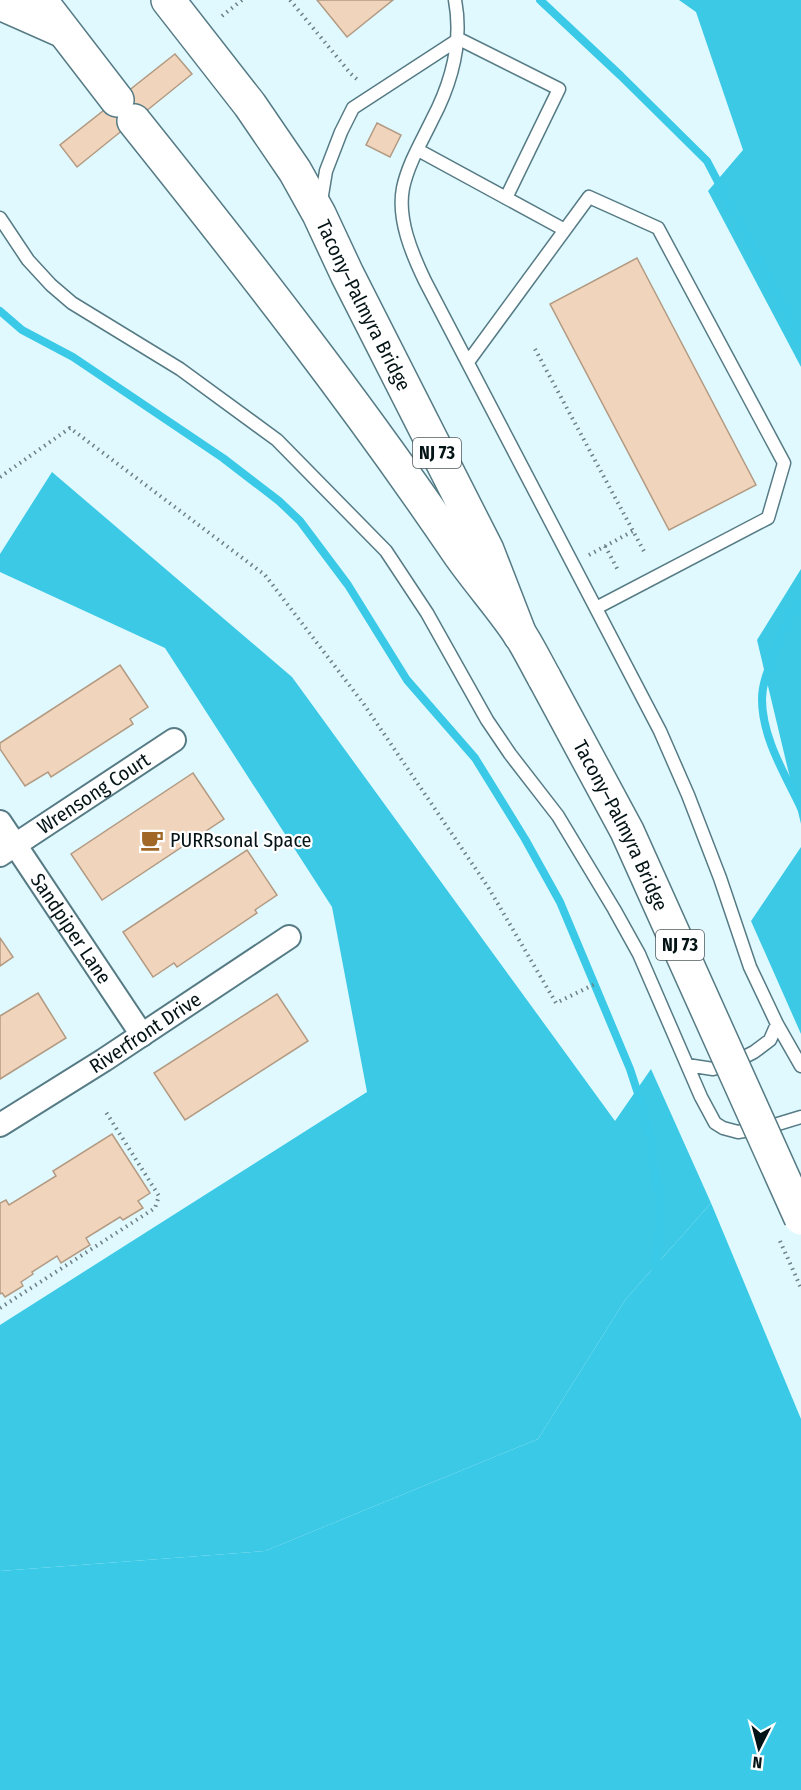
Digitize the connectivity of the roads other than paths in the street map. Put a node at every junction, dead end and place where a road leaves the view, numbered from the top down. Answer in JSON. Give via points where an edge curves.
{"nodes":[{"id":1,"x":40,"y":0,"type":"edge"},
{"id":2,"x":168,"y":0,"type":"edge"},
{"id":3,"x":455,"y":0,"type":"edge"},
{"id":4,"x":0,"y":3,"type":"edge"},
{"id":5,"x":62,"y":31,"type":"junction"},
{"id":6,"x":459,"y":39,"type":"junction"},
{"id":7,"x":418,"y":150,"type":"junction"},
{"id":8,"x":506,"y":198,"type":"junction"},
{"id":9,"x":319,"y":214,"type":"junction"},
{"id":10,"x":0,"y":218,"type":"edge"},
{"id":11,"x":565,"y":230,"type":"junction"},
{"id":12,"x":468,"y":362,"type":"junction"},
{"id":13,"x":596,"y":608,"type":"junction"},
{"id":14,"x":520,"y":635,"type":"junction"},
{"id":15,"x":174,"y":740,"type":"dead end"},
{"id":16,"x":0,"y":822,"type":"edge"},
{"id":17,"x":8,"y":850,"type":"edge"},
{"id":18,"x":289,"y":937,"type":"dead end"},
{"id":19,"x":777,"y":1023,"type":"junction"},
{"id":20,"x":142,"y":1035,"type":"junction"},
{"id":21,"x":800,"y":1062,"type":"edge"},
{"id":22,"x":687,"y":1065,"type":"junction"},
{"id":23,"x":801,"y":1117,"type":"edge"},
{"id":24,"x":0,"y":1125,"type":"edge"},
{"id":25,"x":801,"y":1218,"type":"edge"}],
"edges":[{"from":1,"to":5,"type":"highway","number":"NJ 73"},
{"from":2,"to":9,"type":"highway","name":"Tacony–Palmyra Bridge","number":"NJ 73","via":[[250,105]]},
{"from":3,"to":6,"type":"lane"},
{"from":4,"to":5,"type":"highway"},
{"from":5,"to":14,"type":"highway","name":"Tacony–Palmyra Bridge","number":"NJ 73","via":[[202,206],[363,418]]},
{"from":6,"to":7,"type":"lane","via":[[442,101]]},
{"from":6,"to":8,"type":"lane","via":[[559,89]]},
{"from":6,"to":9,"type":"lane","via":[[353,108],[326,171]]},
{"from":7,"to":8,"type":"lane"},
{"from":7,"to":12,"type":"lane","via":[[403,188],[406,235],[414,259]]},
{"from":8,"to":11,"type":"lane"},
{"from":9,"to":14,"type":"highway","name":"Tacony–Palmyra Bridge","number":"NJ 73","via":[[487,550]]},
{"from":10,"to":22,"type":"lane","via":[[28,260],[51,285],[72,303],[180,369],[277,440],[386,550],[427,613],[487,720],[558,816],[614,909],[639,954]]},
{"from":11,"to":12,"type":"lane"},
{"from":11,"to":13,"type":"lane","via":[[589,197],[658,228],[784,463],[768,518]]},
{"from":12,"to":13,"type":"lane"},
{"from":13,"to":19,"type":"lane","via":[[685,787],[750,967]]},
{"from":14,"to":25,"type":"highway","name":"Tacony–Palmyra Bridge","number":"NJ 73","bridge":true,"via":[[627,831]]},
{"from":15,"to":17,"type":"street","name":"Wrensong Court"},
{"from":16,"to":17,"type":"street","name":"Sandpiper Lane"},
{"from":17,"to":20,"type":"street","name":"Sandpiper Lane"},
{"from":18,"to":20,"type":"street","name":"Riverfront Drive"},
{"from":19,"to":21,"type":"lane"},
{"from":19,"to":22,"type":"lane","via":[[770,1040],[731,1064],[712,1069]]},
{"from":20,"to":24,"type":"street","name":"Riverfront Drive"},
{"from":22,"to":23,"type":"lane","via":[[710,1116],[723,1128],[738,1132]]}]}
